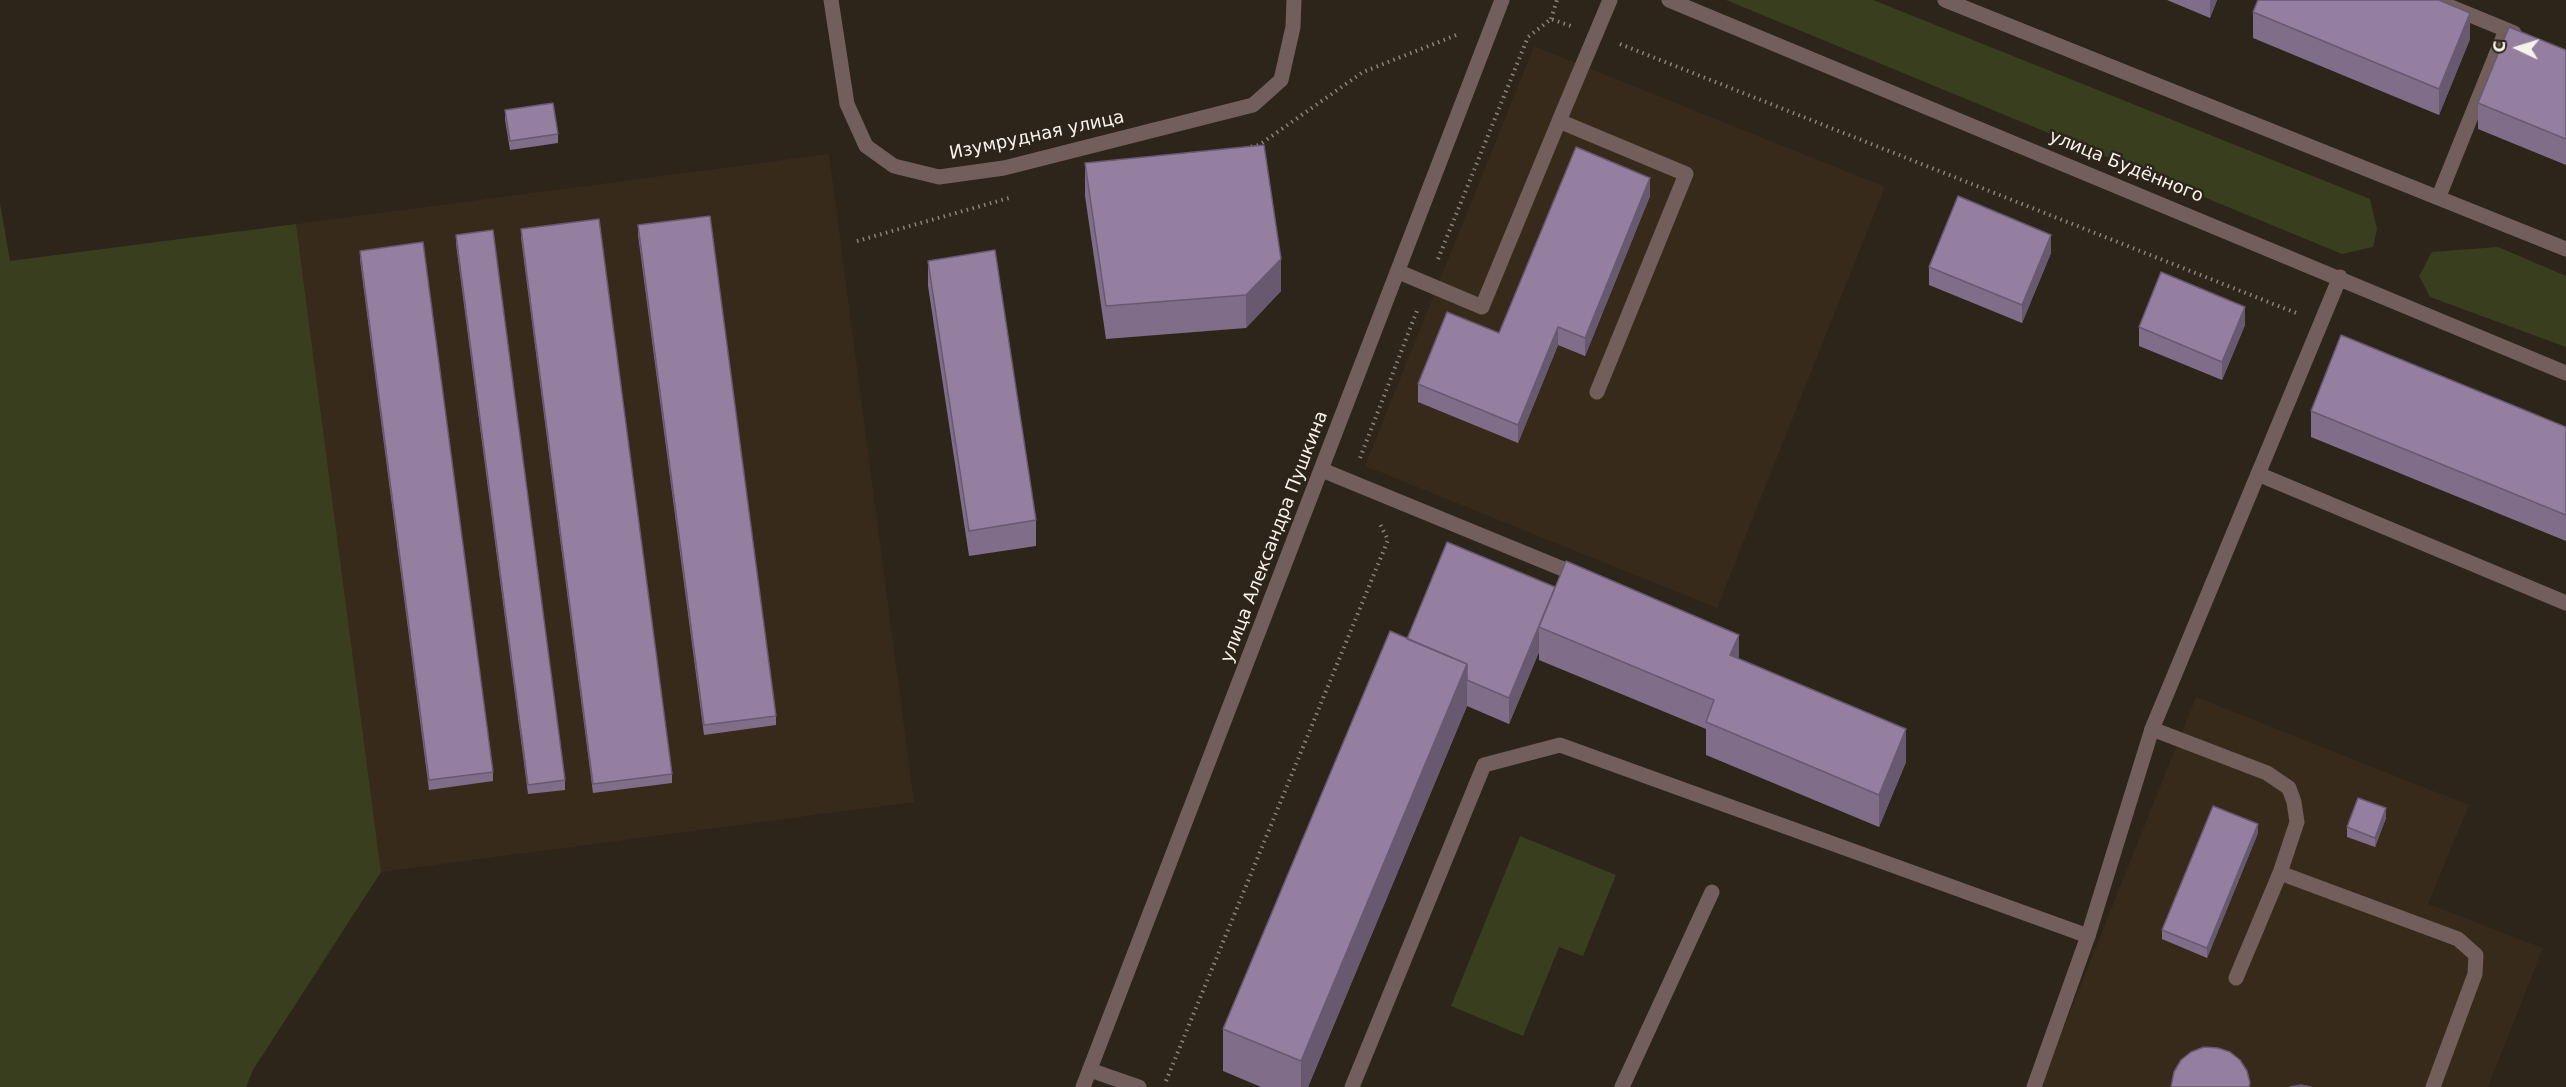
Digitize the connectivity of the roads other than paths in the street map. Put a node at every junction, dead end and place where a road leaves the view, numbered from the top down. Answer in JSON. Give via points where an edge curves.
{"nodes":[{"id":1,"x":831,"y":0,"type":"edge"},
{"id":2,"x":1294,"y":0,"type":"edge"},
{"id":3,"x":1502,"y":0,"type":"edge"},
{"id":4,"x":1610,"y":0,"type":"edge"},
{"id":5,"x":1669,"y":0,"type":"edge"},
{"id":6,"x":1945,"y":0,"type":"edge"},
{"id":7,"x":2434,"y":0,"type":"edge"},
{"id":8,"x":2506,"y":30,"type":"junction"},
{"id":9,"x":2526,"y":38,"type":"edge"},
{"id":10,"x":1559,"y":121,"type":"junction"},
{"id":11,"x":2439,"y":196,"type":"junction"},
{"id":12,"x":2566,"y":249,"type":"edge"},
{"id":13,"x":1399,"y":272,"type":"junction"},
{"id":14,"x":2340,"y":277,"type":"junction"},
{"id":15,"x":2566,"y":373,"type":"edge"},
{"id":16,"x":1598,"y":392,"type":"dead end"},
{"id":17,"x":1322,"y":470,"type":"junction"},
{"id":18,"x":2258,"y":474,"type":"junction"},
{"id":19,"x":1580,"y":576,"type":"edge"},
{"id":20,"x":2566,"y":603,"type":"edge"},
{"id":21,"x":2152,"y":729,"type":"junction"},
{"id":22,"x":2280,"y":873,"type":"junction"},
{"id":23,"x":1712,"y":892,"type":"dead end"},
{"id":24,"x":2088,"y":936,"type":"junction"},
{"id":25,"x":2236,"y":978,"type":"dead end"},
{"id":26,"x":1090,"y":1070,"type":"junction"},
{"id":27,"x":1083,"y":1087,"type":"edge"},
{"id":28,"x":1139,"y":1087,"type":"edge"},
{"id":29,"x":1352,"y":1087,"type":"edge"},
{"id":30,"x":1622,"y":1087,"type":"edge"},
{"id":31,"x":2034,"y":1087,"type":"edge"},
{"id":32,"x":2433,"y":1087,"type":"edge"}],
"edges":[{"from":1,"to":2,"type":"street","name":"Изумрудная улица","via":[[847,104],[866,146],[894,166],[939,177],[1004,168],[1253,105],[1281,80],[1293,27]]},
{"from":3,"to":13,"type":"street","name":"улица Александра Пушкина"},
{"from":4,"to":10,"type":"street"},
{"from":5,"to":14,"type":"street","name":"улица Будённого"},
{"from":6,"to":11,"type":"street"},
{"from":7,"to":8,"type":"street"},
{"from":8,"to":9,"type":"street"},
{"from":8,"to":11,"type":"street"},
{"from":10,"to":13,"type":"street","via":[[1482,307]]},
{"from":10,"to":16,"type":"street","via":[[1686,174]]},
{"from":11,"to":12,"type":"street"},
{"from":13,"to":17,"type":"street","name":"улица Александра Пушкина"},
{"from":14,"to":15,"type":"street","name":"улица Будённого"},
{"from":14,"to":18,"type":"street"},
{"from":17,"to":19,"type":"street"},
{"from":17,"to":26,"type":"street","name":"улица Александра Пушкина"},
{"from":18,"to":20,"type":"street"},
{"from":18,"to":21,"type":"street"},
{"from":21,"to":22,"type":"street","via":[[2267,773],[2289,788],[2297,822]]},
{"from":21,"to":24,"type":"street"},
{"from":22,"to":25,"type":"street"},
{"from":22,"to":32,"type":"street","via":[[2458,939],[2476,955],[2475,974]]},
{"from":23,"to":30,"type":"street"},
{"from":24,"to":29,"type":"street","via":[[1560,746],[1484,765]]},
{"from":24,"to":31,"type":"street"},
{"from":26,"to":27,"type":"street","name":"улица Александра Пушкина"},
{"from":26,"to":28,"type":"street"}]}
